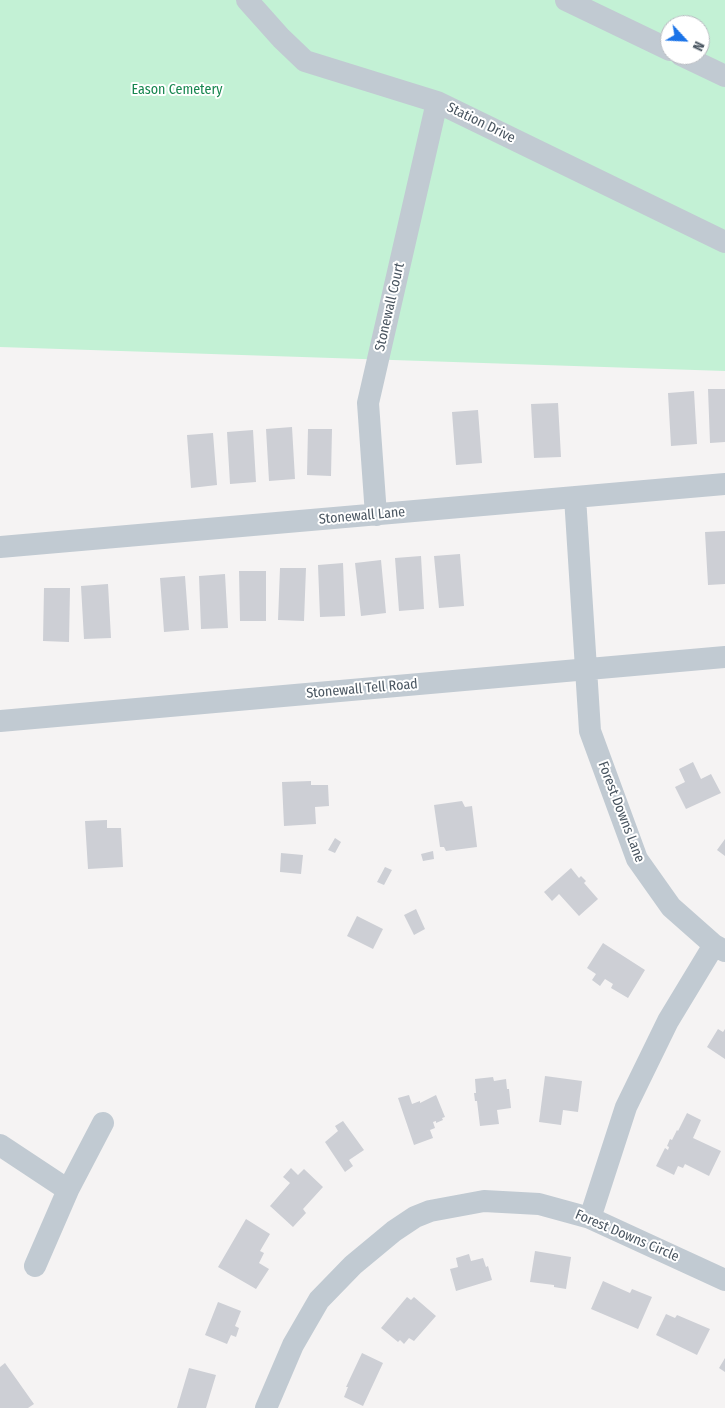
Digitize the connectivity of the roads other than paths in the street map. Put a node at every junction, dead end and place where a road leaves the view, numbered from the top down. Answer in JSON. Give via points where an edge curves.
{"nodes":[{"id":1,"x":248,"y":0,"type":"edge"},
{"id":2,"x":566,"y":0,"type":"edge"},
{"id":3,"x":660,"y":45,"type":"edge"},
{"id":4,"x":702,"y":65,"type":"edge"},
{"id":5,"x":725,"y":76,"type":"edge"},
{"id":6,"x":437,"y":102,"type":"junction"},
{"id":7,"x":725,"y":242,"type":"edge"},
{"id":8,"x":725,"y":484,"type":"edge"},
{"id":9,"x":575,"y":497,"type":"junction"},
{"id":10,"x":376,"y":515,"type":"junction"},
{"id":11,"x":0,"y":547,"type":"edge"},
{"id":12,"x":725,"y":658,"type":"edge"},
{"id":13,"x":586,"y":669,"type":"junction"},
{"id":14,"x":0,"y":722,"type":"edge"},
{"id":15,"x":720,"y":948,"type":"edge"},
{"id":16,"x":103,"y":1123,"type":"dead end"},
{"id":17,"x":0,"y":1145,"type":"edge"},
{"id":18,"x":68,"y":1190,"type":"junction"},
{"id":19,"x":590,"y":1218,"type":"junction"},
{"id":20,"x":35,"y":1266,"type":"dead end"},
{"id":21,"x":725,"y":1280,"type":"edge"},
{"id":22,"x":266,"y":1408,"type":"edge"}],
"edges":[{"from":1,"to":6,"type":"street","name":"Station Drive","via":[[305,61]]},
{"from":2,"to":3,"type":"street"},
{"from":4,"to":5,"type":"street"},
{"from":6,"to":7,"type":"street","name":"Station Drive"},
{"from":6,"to":10,"type":"street","name":"Stonewall Court","via":[[368,403]]},
{"from":8,"to":9,"type":"street","name":"Stonewall Lane"},
{"from":9,"to":10,"type":"street","name":"Stonewall Lane"},
{"from":9,"to":13,"type":"street","name":"Forest Downs Lane"},
{"from":10,"to":11,"type":"street","name":"Stonewall Lane"},
{"from":12,"to":13,"type":"street","name":"Stonewall Tell Road"},
{"from":13,"to":14,"type":"street","name":"Stonewall Tell Road"},
{"from":13,"to":15,"type":"street","name":"Forest Downs Lane","via":[[590,731],[637,859],[671,907]]},
{"from":15,"to":19,"type":"street","via":[[668,1021],[626,1107]]},
{"from":16,"to":18,"type":"street"},
{"from":17,"to":18,"type":"street"},
{"from":18,"to":20,"type":"street"},
{"from":19,"to":21,"type":"street","name":"Forest Downs Circle"},
{"from":19,"to":22,"type":"street","name":"Forest Downs Circle","via":[[539,1204],[484,1201],[415,1217],[353,1265],[319,1300],[293,1345]]}]}
